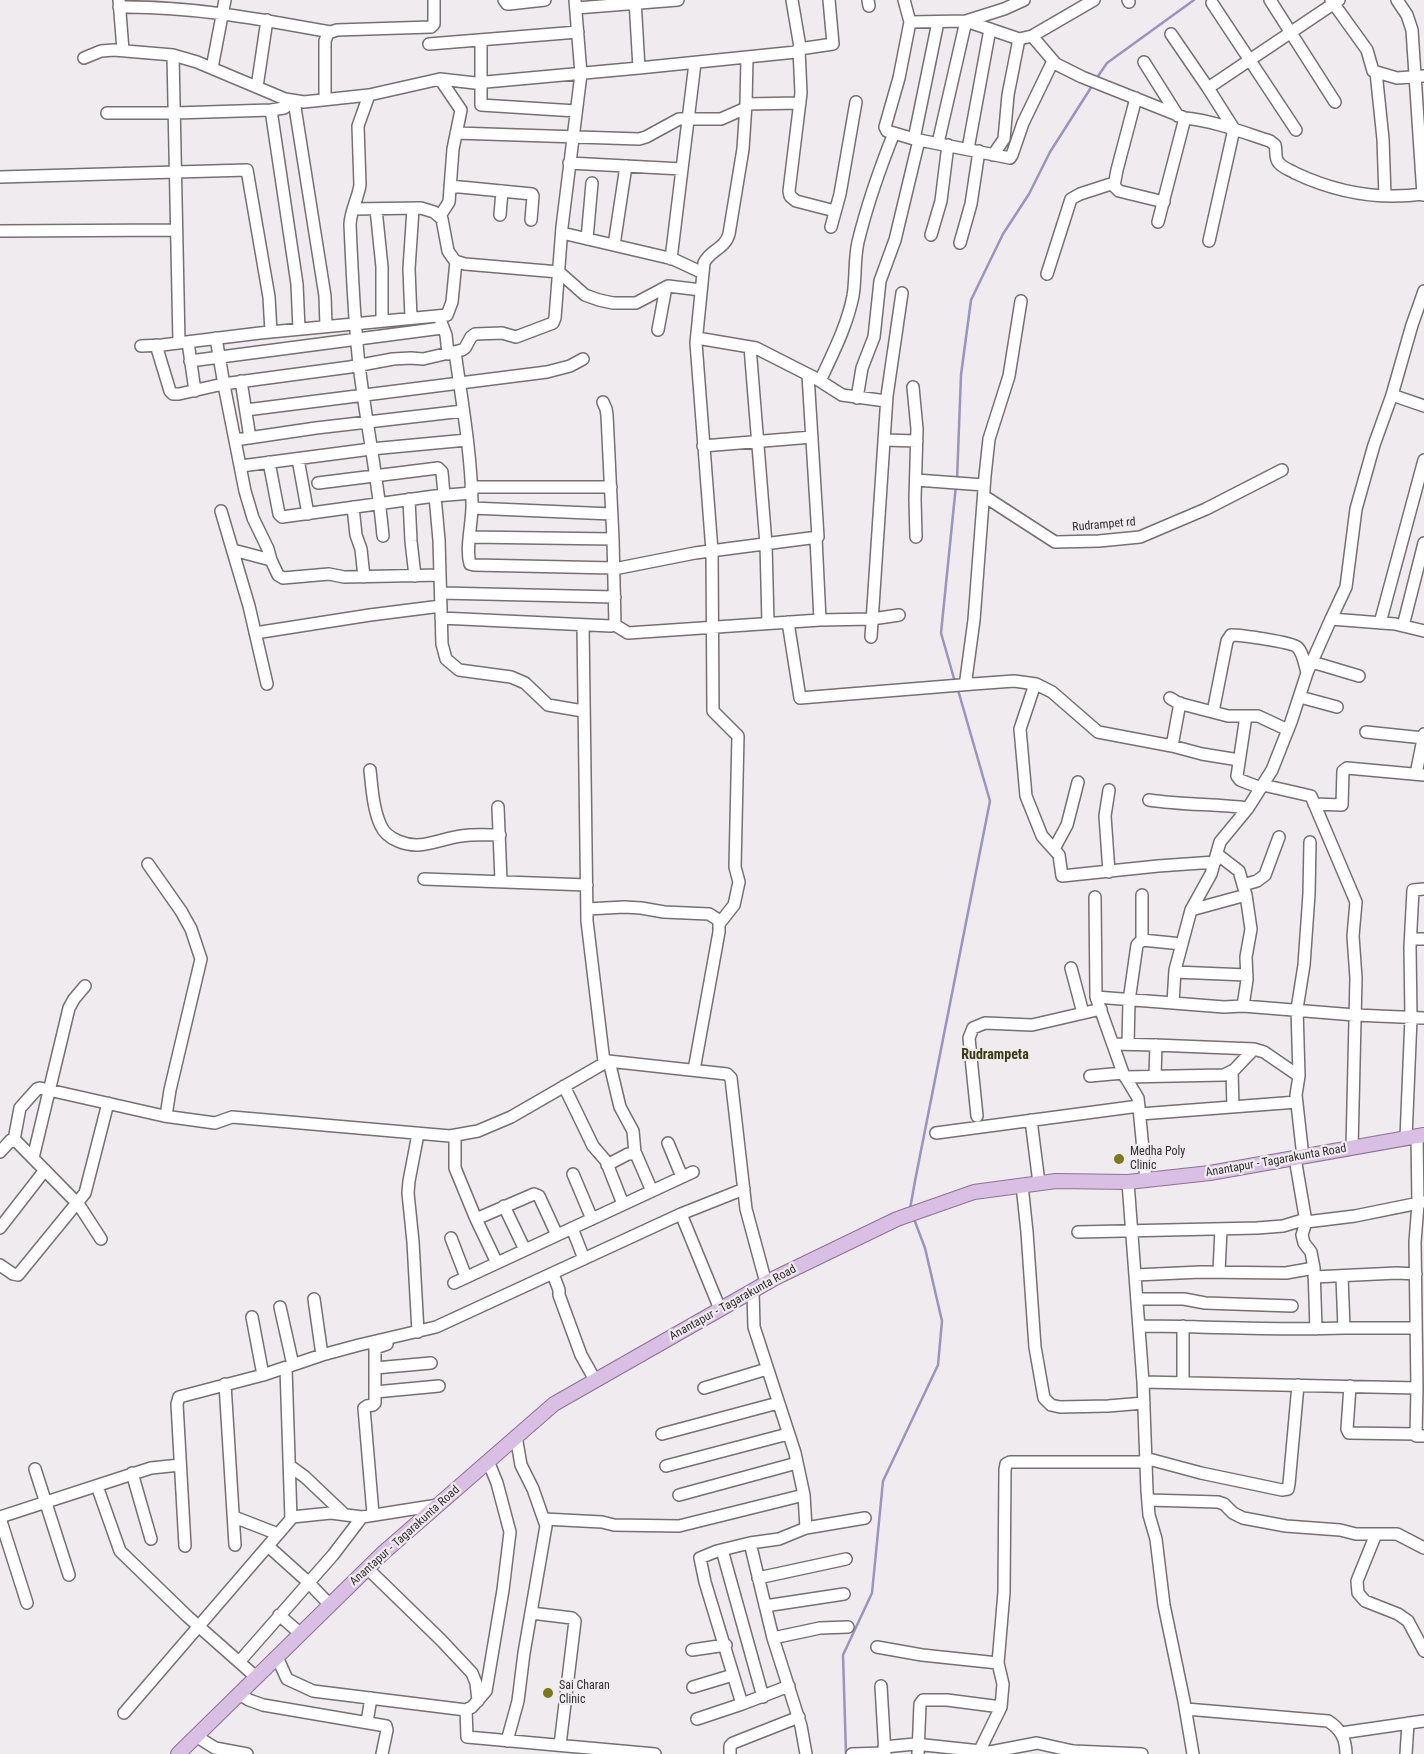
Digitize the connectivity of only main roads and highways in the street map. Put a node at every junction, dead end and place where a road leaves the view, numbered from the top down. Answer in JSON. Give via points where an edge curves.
{"nodes":[{"id":1,"x":1416,"y":1136,"type":"edge"},
{"id":2,"x":178,"y":1754,"type":"edge"}],
"edges":[{"from":1,"to":2,"type":"main road","name":"Anantapur - Tagarakunta Road","via":[[1210,1173],[1128,1182],[1056,1181],[974,1192],[897,1219],[766,1284],[554,1404],[368,1568]]}]}
